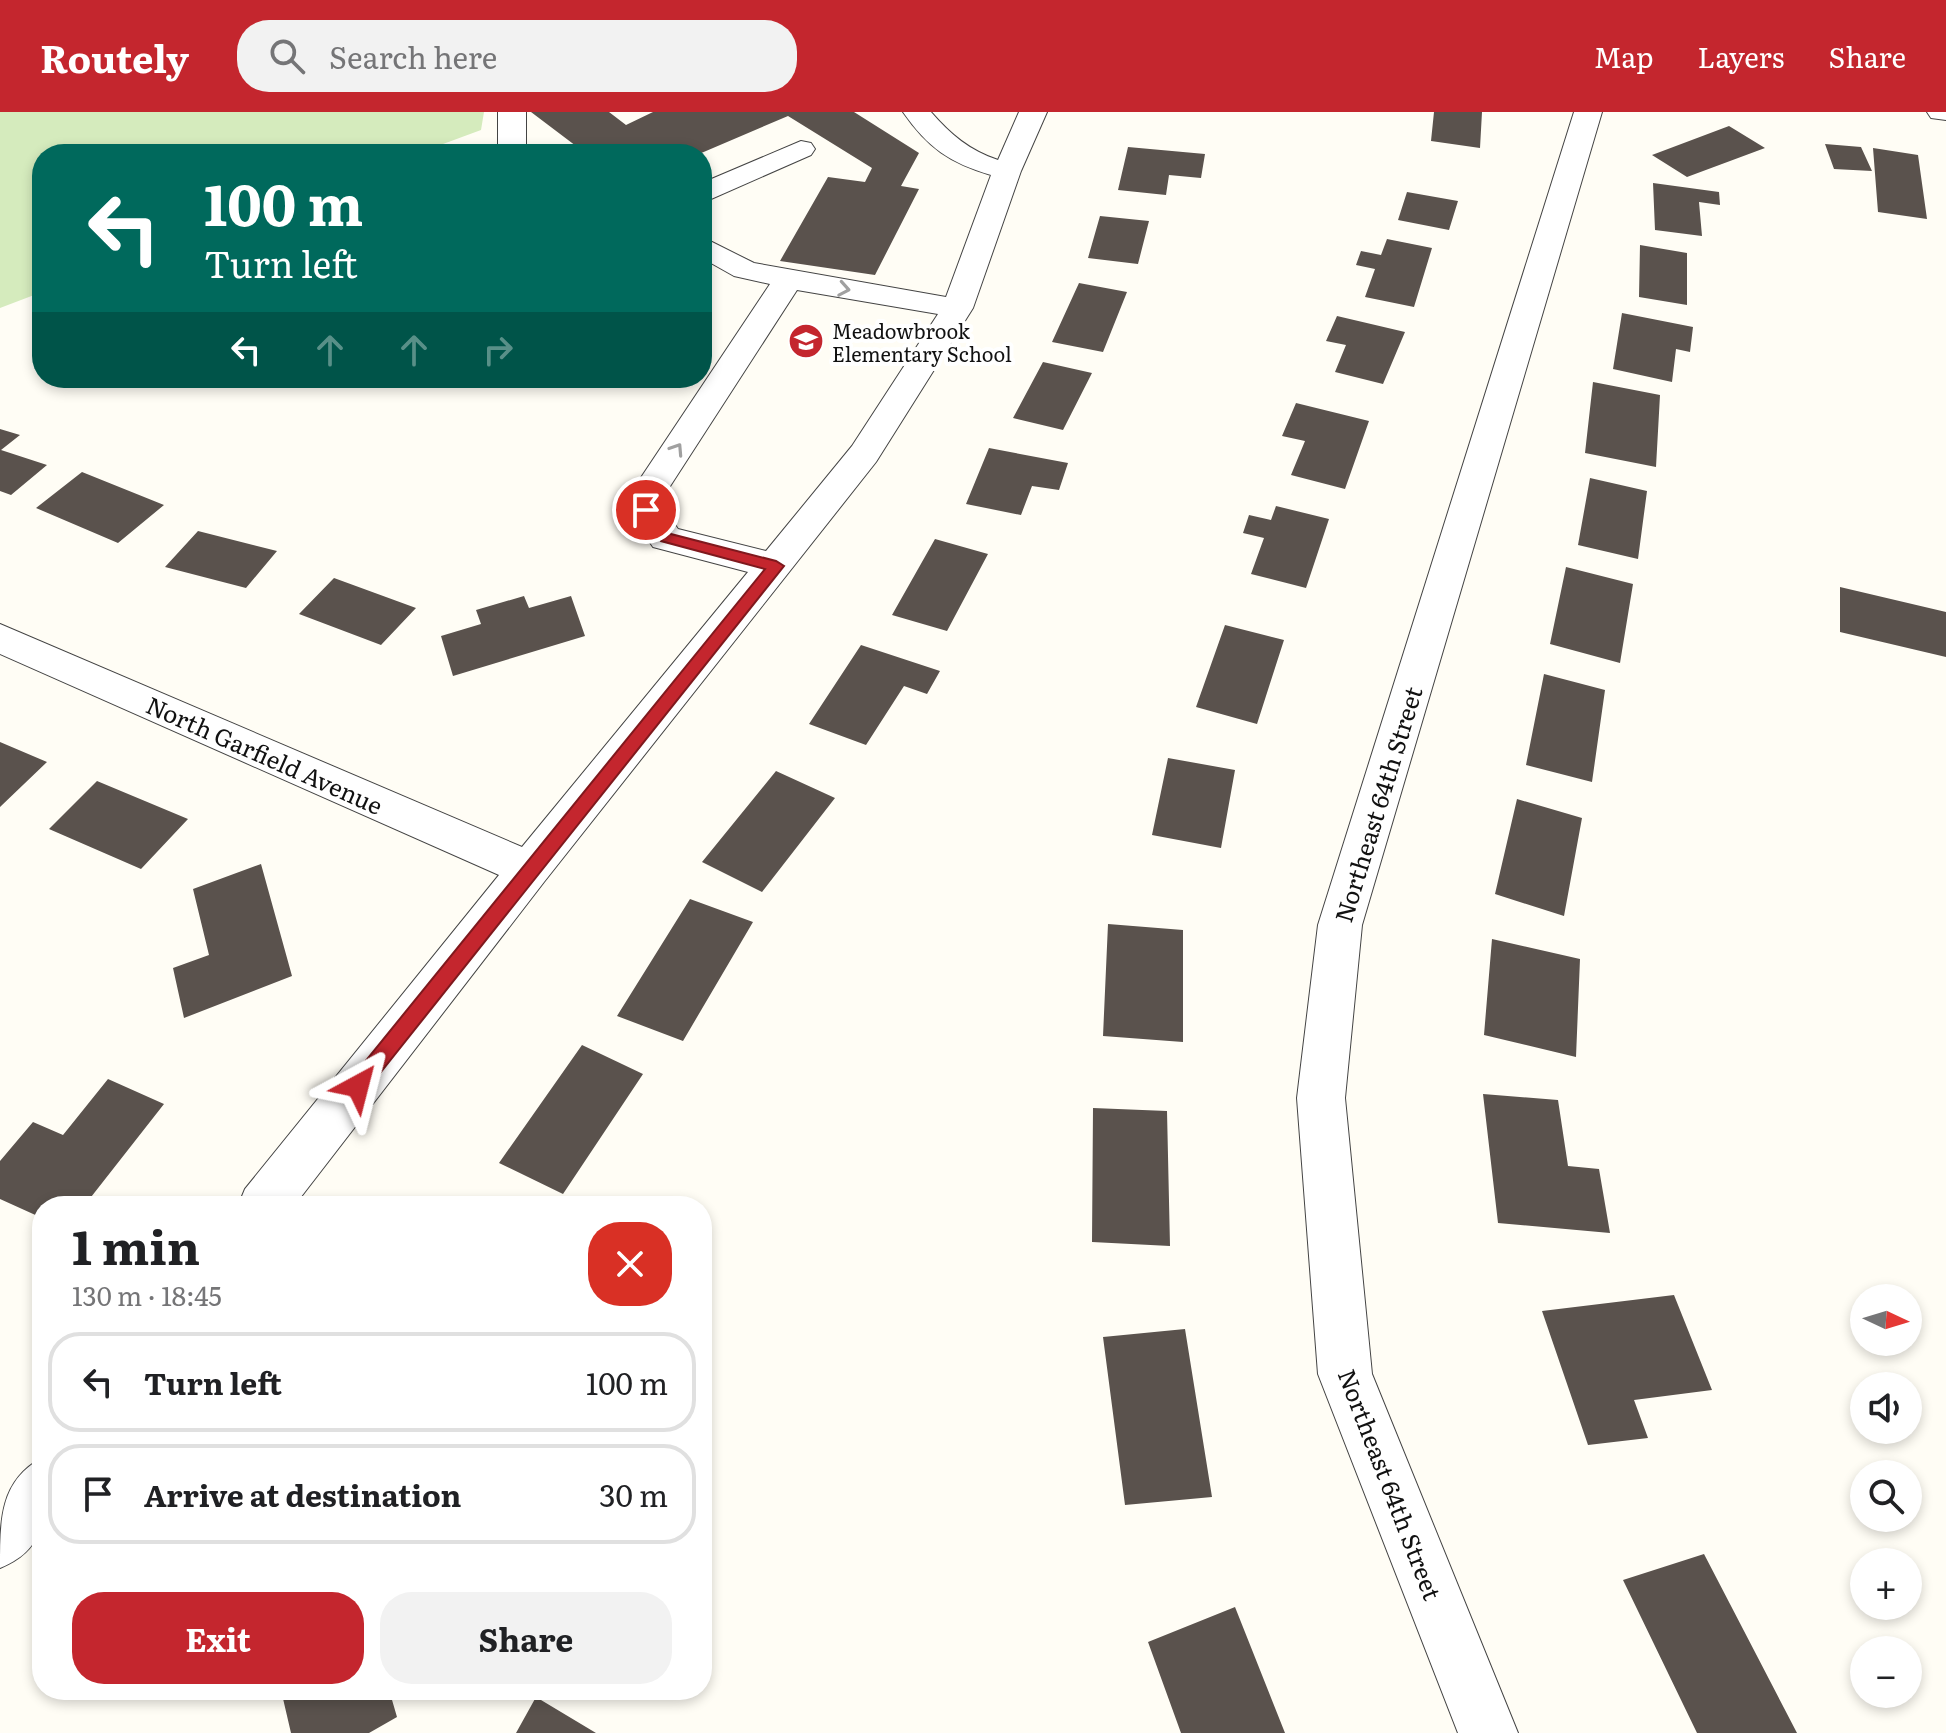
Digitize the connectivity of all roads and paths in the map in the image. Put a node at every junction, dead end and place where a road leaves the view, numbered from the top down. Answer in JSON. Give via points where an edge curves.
{"nodes":[{"id":1,"x":512,"y":112,"type":"edge"},
{"id":2,"x":917,"y":112,"type":"edge"},
{"id":3,"x":1033,"y":112,"type":"edge"},
{"id":4,"x":1588,"y":112,"type":"edge"},
{"id":5,"x":512,"y":144,"type":"edge"},
{"id":6,"x":801,"y":149,"type":"dead end"},
{"id":7,"x":1007,"y":171,"type":"junction"},
{"id":8,"x":712,"y":189,"type":"edge"},
{"id":9,"x":712,"y":252,"type":"edge"},
{"id":10,"x":789,"y":279,"type":"junction"},
{"id":11,"x":957,"y":308,"type":"junction"},
{"id":12,"x":776,"y":566,"type":"junction"},
{"id":13,"x":0,"y":638,"type":"edge"},
{"id":14,"x":529,"y":869,"type":"junction"},
{"id":15,"x":271,"y":1196,"type":"edge"},
{"id":16,"x":32,"y":1499,"type":"edge"},
{"id":17,"x":0,"y":1540,"type":"edge"},
{"id":18,"x":1488,"y":1733,"type":"edge"}],
"edges":[{"from":1,"to":5,"type":"street"},
{"from":2,"to":7,"type":"street","via":[[937,136],[969,160]]},
{"from":3,"to":7,"type":"street"},
{"from":4,"to":18,"type":"street","name":"Northeast 64th Street","via":[[1340,925],[1321,1098],[1345,1374]]},
{"from":6,"to":8,"type":"street"},
{"from":7,"to":11,"type":"street"},
{"from":9,"to":10,"type":"street","via":[[745,270]]},
{"from":10,"to":11,"type":"street","one_way":true},
{"from":12,"to":10,"type":"street","one_way":true,"via":[[666,538],[646,510],[650,490]]},
{"from":11,"to":12,"type":"street","via":[[864,454]]},
{"from":12,"to":14,"type":"street"},
{"from":13,"to":14,"type":"street","name":"North Garfield Avenue"},
{"from":14,"to":15,"type":"street"},
{"from":16,"to":17,"type":"street"}]}
